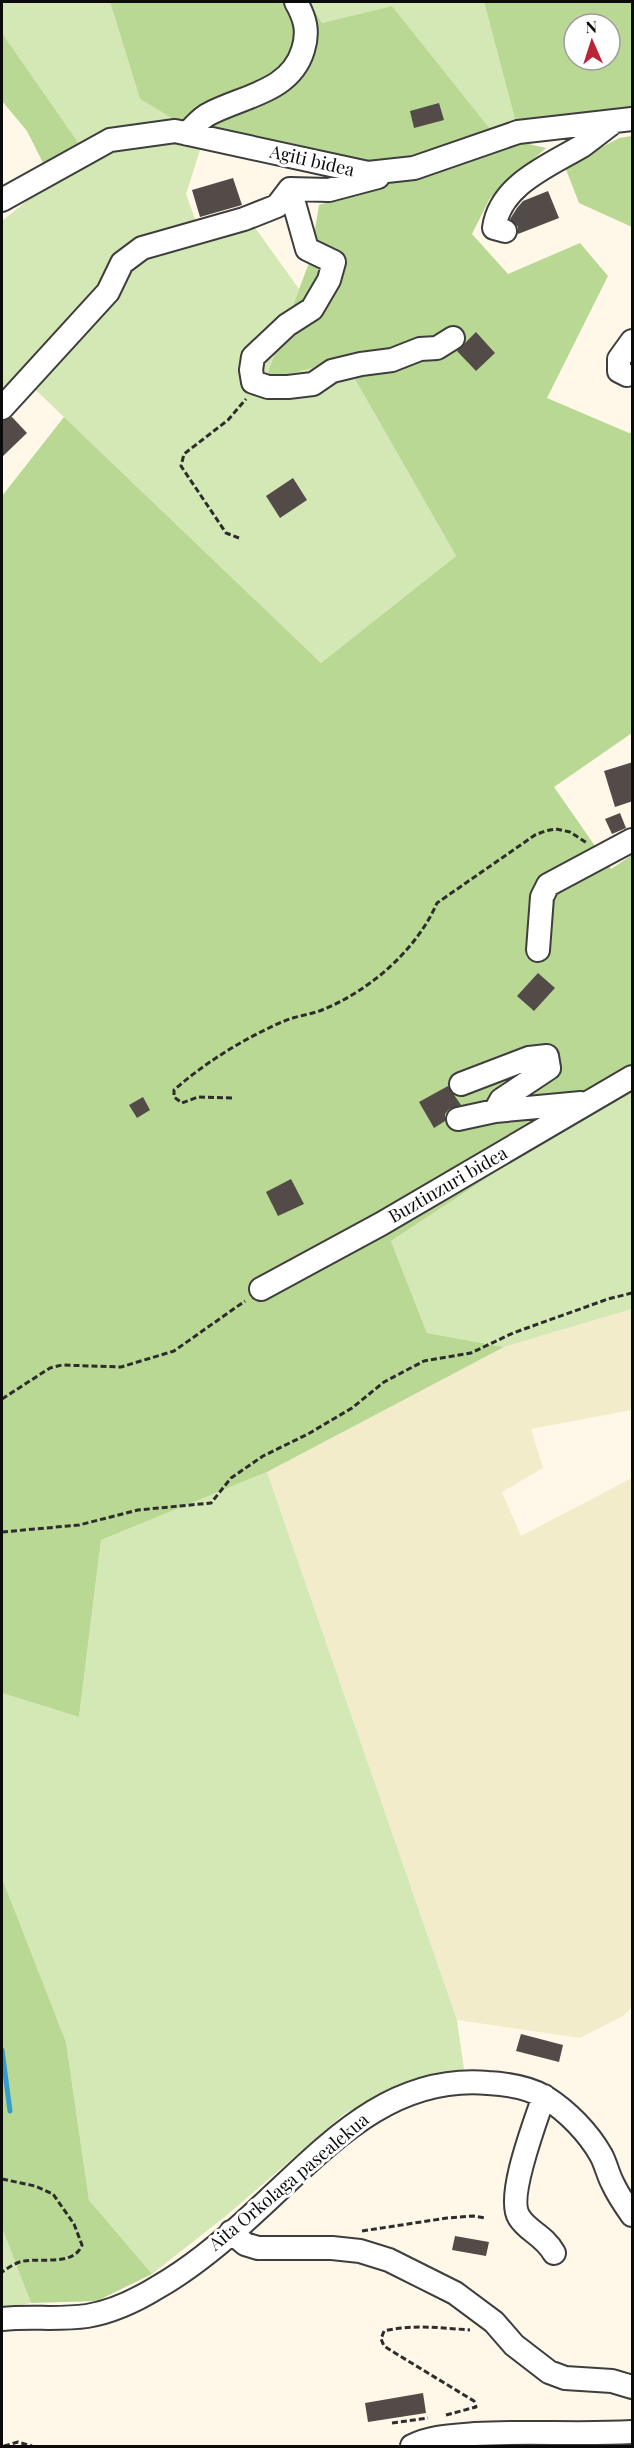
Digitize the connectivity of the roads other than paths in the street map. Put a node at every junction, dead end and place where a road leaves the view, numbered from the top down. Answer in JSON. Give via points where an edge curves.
{"nodes":[{"id":1,"x":296,"y":2,"type":"edge"},
{"id":2,"x":624,"y":120,"type":"edge"},
{"id":3,"x":187,"y":134,"type":"junction"},
{"id":4,"x":396,"y":170,"type":"junction"},
{"id":5,"x":290,"y":189,"type":"junction"},
{"id":6,"x":2,"y":200,"type":"edge"},
{"id":7,"x":505,"y":231,"type":"dead end"},
{"id":8,"x":453,"y":338,"type":"dead end"},
{"id":9,"x":633,"y":341,"type":"edge"},
{"id":10,"x":627,"y":375,"type":"dead end"},
{"id":11,"x":2,"y":408,"type":"edge"},
{"id":12,"x":633,"y":840,"type":"edge"},
{"id":13,"x":538,"y":950,"type":"dead end"},
{"id":14,"x":633,"y":1077,"type":"edge"},
{"id":15,"x":461,"y":1084,"type":"dead end"},
{"id":16,"x":589,"y":1103,"type":"junction"},
{"id":17,"x":495,"y":1110,"type":"junction"},
{"id":18,"x":458,"y":1119,"type":"dead end"},
{"id":19,"x":261,"y":1289,"type":"road end"},
{"id":20,"x":544,"y":2096,"type":"junction"},
{"id":21,"x":633,"y":2215,"type":"edge"},
{"id":22,"x":231,"y":2232,"type":"junction"},
{"id":23,"x":554,"y":2253,"type":"dead end"},
{"id":24,"x":2,"y":2319,"type":"edge"},
{"id":25,"x":633,"y":2387,"type":"edge"},
{"id":26,"x":633,"y":2432,"type":"edge"},
{"id":27,"x":412,"y":2446,"type":"edge"}],
"edges":[{"from":1,"to":3,"type":"street","via":[[306,20],[300,61],[285,79],[206,116]]},
{"from":2,"to":4,"type":"street","name":"Agiti bidea","via":[[518,132],[414,168]]},
{"from":2,"to":7,"type":"street","via":[[560,157],[511,192],[496,213],[494,228]]},
{"from":3,"to":4,"type":"street","name":"Agiti bidea","via":[[368,173]]},
{"from":3,"to":6,"type":"street","name":"Agiti bidea","via":[[175,131],[110,140]]},
{"from":4,"to":5,"type":"street","via":[[329,190]]},
{"from":5,"to":8,"type":"street","via":[[307,249],[334,262],[329,280],[312,309],[287,325],[253,357],[253,382],[268,387],[313,384],[332,371],[437,348]]},
{"from":5,"to":11,"type":"street","via":[[277,207],[142,248],[122,263],[108,292]]},
{"from":9,"to":10,"type":"street","via":[[619,359],[619,371]]},
{"from":12,"to":13,"type":"street","via":[[548,885],[542,897]]},
{"from":14,"to":16,"type":"street","name":"Buztinzuri bidea"},
{"from":15,"to":17,"type":"street","via":[[547,1056],[549,1068],[501,1100]]},
{"from":16,"to":17,"type":"street"},
{"from":16,"to":19,"type":"street","name":"Buztinzuri bidea"},
{"from":17,"to":18,"type":"street"},
{"from":20,"to":21,"type":"street","name":"Aita Orkolaga pasealekua","via":[[591,2140],[613,2186]]},
{"from":20,"to":22,"type":"street","name":"Aita Orkolaga pasealekua","via":[[507,2084],[460,2082],[433,2086],[393,2100],[340,2135]]},
{"from":20,"to":23,"type":"street","via":[[514,2205],[518,2216],[548,2242]]},
{"from":22,"to":24,"type":"street","name":"Aita Orkolaga pasealekua","via":[[160,2286],[104,2313]]},
{"from":22,"to":25,"type":"street","via":[[245,2244],[258,2248],[332,2248],[389,2260],[455,2293],[549,2372],[565,2378],[612,2381]]},
{"from":26,"to":27,"type":"street","via":[[504,2432],[445,2437]]}]}
